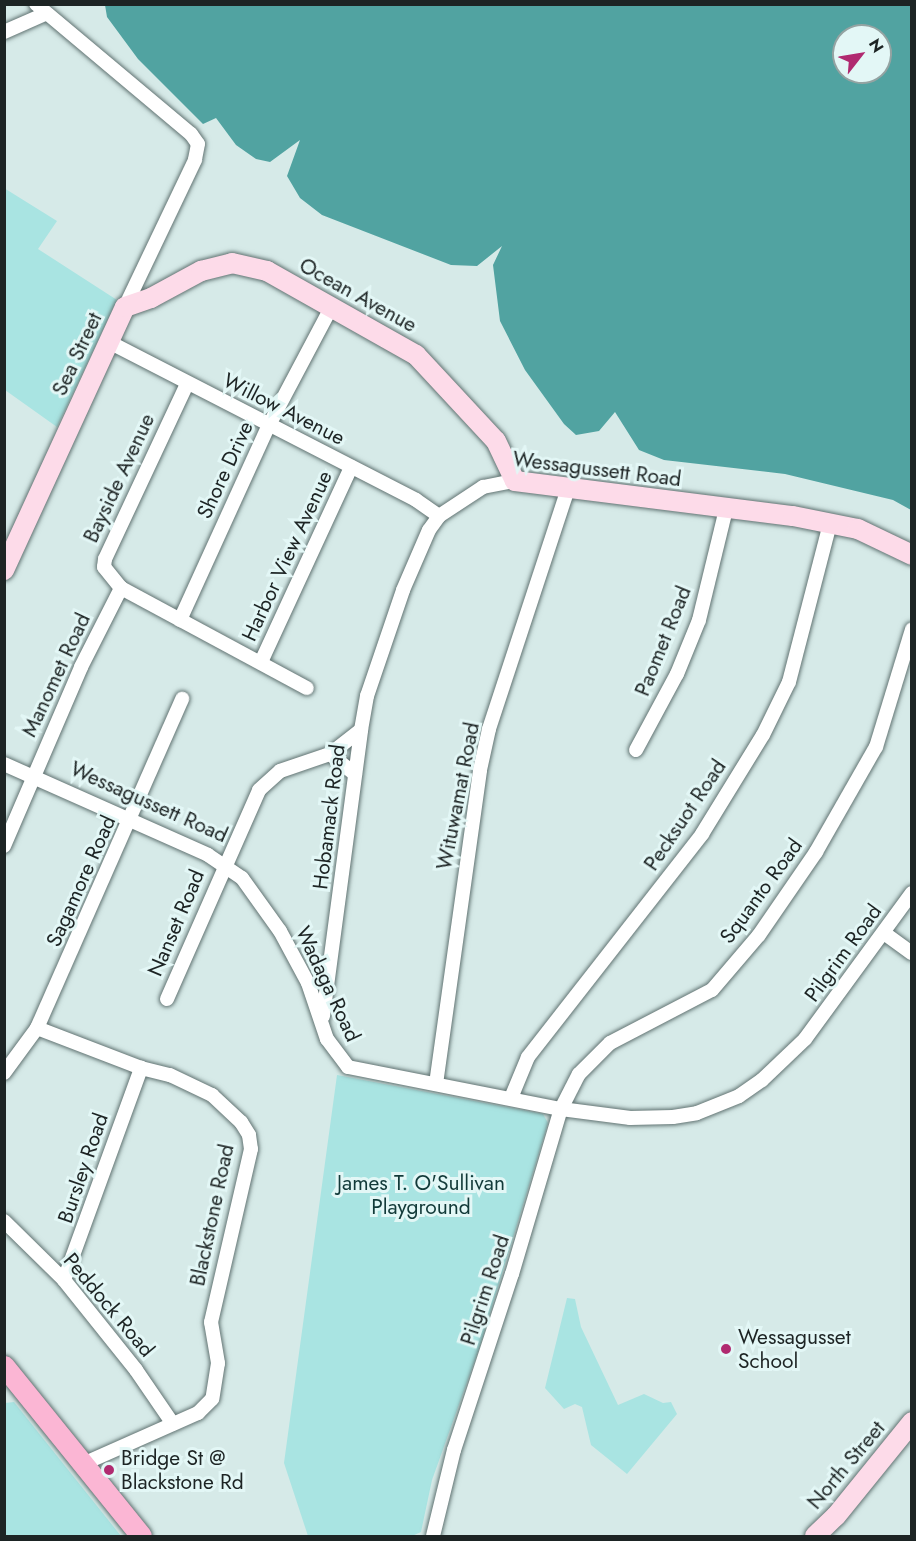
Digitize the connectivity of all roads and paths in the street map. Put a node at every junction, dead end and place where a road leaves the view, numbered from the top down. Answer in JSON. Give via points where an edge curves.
{"nodes":[{"id":1,"x":41,"y":9,"type":"edge"},
{"id":2,"x":4,"y":32,"type":"edge"},
{"id":3,"x":125,"y":307,"type":"junction"},
{"id":4,"x":331,"y":308,"type":"junction"},
{"id":5,"x":109,"y":342,"type":"junction"},
{"id":6,"x":186,"y":384,"type":"junction"},
{"id":7,"x":268,"y":425,"type":"junction"},
{"id":8,"x":351,"y":467,"type":"junction"},
{"id":9,"x":515,"y":481,"type":"junction"},
{"id":10,"x":568,"y":489,"type":"junction"},
{"id":11,"x":726,"y":509,"type":"junction"},
{"id":12,"x":439,"y":516,"type":"junction"},
{"id":13,"x":830,"y":523,"type":"junction"},
{"id":14,"x":912,"y":555,"type":"edge"},
{"id":15,"x":5,"y":566,"type":"edge"},
{"id":16,"x":121,"y":588,"type":"junction"},
{"id":17,"x":180,"y":620,"type":"junction"},
{"id":18,"x":912,"y":629,"type":"edge"},
{"id":19,"x":261,"y":662,"type":"junction"},
{"id":20,"x":307,"y":688,"type":"dead end"},
{"id":21,"x":183,"y":699,"type":"dead end"},
{"id":22,"x":361,"y":730,"type":"junction"},
{"id":23,"x":636,"y":750,"type":"dead end"},
{"id":24,"x":330,"y":754,"type":"junction"},
{"id":25,"x":4,"y":764,"type":"edge"},
{"id":26,"x":355,"y":774,"type":"junction"},
{"id":27,"x":33,"y":775,"type":"junction"},
{"id":28,"x":131,"y":821,"type":"junction"},
{"id":29,"x":4,"y":846,"type":"edge"},
{"id":30,"x":224,"y":864,"type":"junction"},
{"id":31,"x":912,"y":893,"type":"edge"},
{"id":32,"x":884,"y":933,"type":"junction"},
{"id":33,"x":912,"y":953,"type":"edge"},
{"id":34,"x":167,"y":999,"type":"dead end"},
{"id":35,"x":323,"y":1017,"type":"junction"},
{"id":36,"x":37,"y":1028,"type":"junction"},
{"id":37,"x":141,"y":1068,"type":"junction"},
{"id":38,"x":4,"y":1073,"type":"edge"},
{"id":39,"x":436,"y":1084,"type":"junction"},
{"id":40,"x":511,"y":1098,"type":"junction"},
{"id":41,"x":561,"y":1108,"type":"junction"},
{"id":42,"x":4,"y":1221,"type":"edge"},
{"id":43,"x":64,"y":1280,"type":"junction"},
{"id":44,"x":4,"y":1366,"type":"edge"},
{"id":45,"x":912,"y":1422,"type":"edge"},
{"id":46,"x":173,"y":1424,"type":"junction"},
{"id":47,"x":83,"y":1464,"type":"junction"},
{"id":48,"x":141,"y":1536,"type":"edge"},
{"id":49,"x":433,"y":1536,"type":"edge"},
{"id":50,"x":815,"y":1536,"type":"edge"}],
"edges":[{"from":1,"to":2,"type":"street"},
{"from":1,"to":3,"type":"street","name":"Sea Street","via":[[191,134],[198,144],[195,160]]},
{"from":3,"to":4,"type":"street","name":"Ocean Avenue","via":[[201,271],[232,263],[267,272]]},
{"from":3,"to":5,"type":"street","name":"Sea Street"},
{"from":4,"to":7,"type":"street","name":"Shore Drive"},
{"from":4,"to":9,"type":"street","name":"Ocean Avenue","via":[[416,355],[433,369],[500,447]]},
{"from":5,"to":6,"type":"street","name":"Willow Avenue"},
{"from":5,"to":15,"type":"street","name":"Sea Street"},
{"from":6,"to":7,"type":"street","name":"Willow Avenue"},
{"from":6,"to":16,"type":"street","name":"Bayside Avenue","via":[[105,559],[108,575]]},
{"from":7,"to":8,"type":"street","name":"Willow Avenue"},
{"from":7,"to":17,"type":"street","name":"Shore Drive"},
{"from":8,"to":12,"type":"street","name":"Willow Avenue"},
{"from":8,"to":19,"type":"street","name":"Harbor View Avenue"},
{"from":9,"to":10,"type":"street","name":"Wessagussett Road"},
{"from":9,"to":12,"type":"street","name":"Wessagussett Road","via":[[483,487]]},
{"from":10,"to":11,"type":"street","name":"Wessagussett Road"},
{"from":10,"to":39,"type":"street","name":"Wituwamat Road","via":[[489,729]]},
{"from":11,"to":13,"type":"street","name":"Wessagussett Road"},
{"from":11,"to":23,"type":"street","name":"Paomet Road","via":[[699,620],[677,674]]},
{"from":12,"to":22,"type":"street","via":[[404,590],[367,696]]},
{"from":13,"to":14,"type":"street","name":"Wessagussett Road","via":[[858,529]]},
{"from":13,"to":40,"type":"street","name":"Pecksuot Road","via":[[789,682],[764,735],[702,834],[528,1057]]},
{"from":16,"to":17,"type":"street"},
{"from":16,"to":27,"type":"street","name":"Manomet Road"},
{"from":17,"to":19,"type":"street"},
{"from":18,"to":41,"type":"street","name":"Squanto Road","via":[[876,747],[816,852],[759,935],[712,990],[679,1010],[632,1030],[593,1057]]},
{"from":19,"to":20,"type":"street"},
{"from":21,"to":28,"type":"street","name":"Sagamore Road"},
{"from":22,"to":24,"type":"street","name":"Wessagussett Road"},
{"from":22,"to":26,"type":"street","name":"Hobamack Road"},
{"from":24,"to":26,"type":"street"},
{"from":24,"to":30,"type":"street","name":"Wessagussett Road","via":[[280,771],[268,781],[253,801]]},
{"from":25,"to":27,"type":"street","name":"Wessagussett Road"},
{"from":26,"to":35,"type":"street","name":"Hobamack Road"},
{"from":27,"to":28,"type":"street","name":"Wessagussett Road"},
{"from":27,"to":29,"type":"street","name":"Manomet Road"},
{"from":28,"to":30,"type":"street","name":"Wessagussett Road"},
{"from":28,"to":36,"type":"street","name":"Sagamore Road"},
{"from":30,"to":34,"type":"street","name":"Nanset Road"},
{"from":30,"to":35,"type":"street","name":"Wadaga Road","via":[[242,878],[262,903]]},
{"from":31,"to":32,"type":"street","name":"Pilgrim Road"},
{"from":32,"to":33,"type":"street"},
{"from":32,"to":41,"type":"street","name":"Pilgrim Road","via":[[806,1039],[739,1096],[697,1113],[673,1117],[630,1118]]},
{"from":35,"to":39,"type":"street","name":"Wadaga Road","via":[[327,1039],[348,1067]]},
{"from":36,"to":37,"type":"street","name":"Blackstone Road"},
{"from":36,"to":38,"type":"street","name":"Sagamore Road"},
{"from":37,"to":43,"type":"street","name":"Bursley Road"},
{"from":37,"to":46,"type":"street","name":"Blackstone Road","via":[[170,1075],[220,1101],[241,1122],[251,1149],[211,1322],[218,1363],[212,1399],[198,1413]]},
{"from":39,"to":40,"type":"street","name":"Wadaga Road"},
{"from":40,"to":41,"type":"street","name":"Wadaga Road"},
{"from":41,"to":49,"type":"street","name":"Pilgrim Road","via":[[454,1450]]},
{"from":42,"to":43,"type":"street","name":"Peddock Road"},
{"from":43,"to":46,"type":"street","name":"Peddock Road","via":[[142,1378]]},
{"from":44,"to":47,"type":"main road"},
{"from":45,"to":50,"type":"street","name":"North Street","via":[[832,1522]]},
{"from":46,"to":47,"type":"street","name":"Blackstone Road"},
{"from":47,"to":48,"type":"main road"}]}
